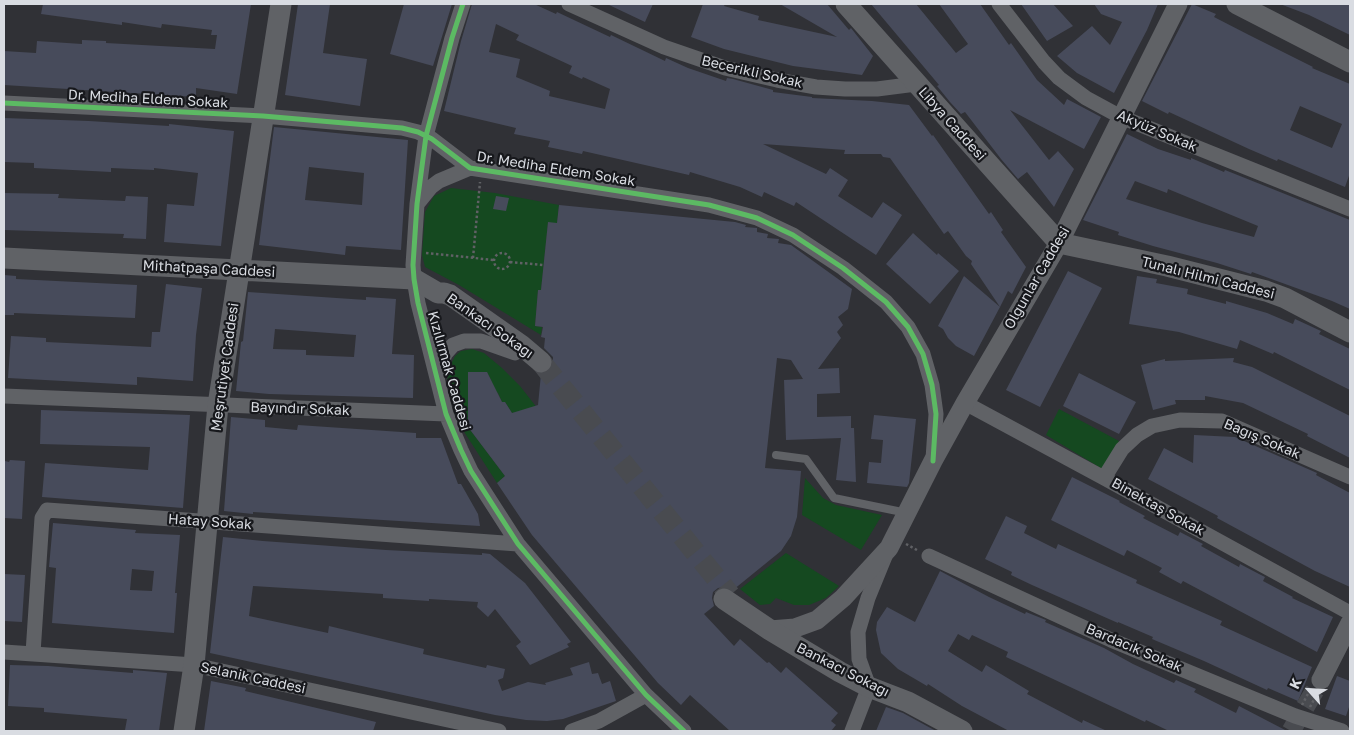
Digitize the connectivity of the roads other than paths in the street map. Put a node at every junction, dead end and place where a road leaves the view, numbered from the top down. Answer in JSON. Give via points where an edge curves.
{"nodes":[{"id":1,"x":281,"y":4,"type":"edge"},
{"id":2,"x":463,"y":4,"type":"edge"},
{"id":3,"x":569,"y":4,"type":"edge"},
{"id":4,"x":846,"y":4,"type":"edge"},
{"id":5,"x":999,"y":4,"type":"edge"},
{"id":6,"x":1178,"y":4,"type":"edge"},
{"id":7,"x":1237,"y":4,"type":"edge"},
{"id":8,"x":1350,"y":62,"type":"edge"},
{"id":9,"x":916,"y":84,"type":"junction"},
{"id":10,"x":4,"y":103,"type":"edge"},
{"id":11,"x":263,"y":116,"type":"junction"},
{"id":12,"x":1122,"y":117,"type":"junction"},
{"id":13,"x":426,"y":136,"type":"junction"},
{"id":14,"x":476,"y":169,"type":"junction"},
{"id":15,"x":417,"y":204,"type":"junction"},
{"id":16,"x":1350,"y":209,"type":"edge"},
{"id":17,"x":1059,"y":243,"type":"junction"},
{"id":18,"x":4,"y":258,"type":"edge"},
{"id":19,"x":238,"y":271,"type":"junction"},
{"id":20,"x":414,"y":279,"type":"junction"},
{"id":21,"x":438,"y":293,"type":"junction"},
{"id":22,"x":1350,"y":332,"type":"edge"},
{"id":23,"x":515,"y":353,"type":"junction"},
{"id":24,"x":437,"y":378,"type":"junction"},
{"id":25,"x":4,"y":396,"type":"edge"},
{"id":26,"x":965,"y":403,"type":"junction"},
{"id":27,"x":218,"y":405,"type":"junction"},
{"id":28,"x":446,"y":414,"type":"junction"},
{"id":29,"x":776,"y":455,"type":"dead end"},
{"id":30,"x":933,"y":461,"type":"junction"},
{"id":31,"x":1350,"y":477,"type":"edge"},
{"id":32,"x":1104,"y":478,"type":"junction"},
{"id":33,"x":907,"y":512,"type":"junction"},
{"id":34,"x":207,"y":522,"type":"junction"},
{"id":35,"x":891,"y":543,"type":"junction"},
{"id":36,"x":518,"y":544,"type":"junction"},
{"id":37,"x":929,"y":556,"type":"road end"},
{"id":38,"x":727,"y":597,"type":"tunnel mouth"},
{"id":39,"x":1350,"y":613,"type":"edge"},
{"id":40,"x":1350,"y":622,"type":"edge"},
{"id":41,"x":761,"y":624,"type":"junction"},
{"id":42,"x":4,"y":652,"type":"edge"},
{"id":43,"x":33,"y":653,"type":"junction"},
{"id":44,"x":194,"y":666,"type":"junction"},
{"id":45,"x":1321,"y":680,"type":"tunnel mouth"},
{"id":46,"x":869,"y":687,"type":"junction"},
{"id":47,"x":646,"y":695,"type":"junction"},
{"id":48,"x":1300,"y":725,"type":"edge"},
{"id":49,"x":184,"y":731,"type":"edge"},
{"id":50,"x":499,"y":731,"type":"edge"},
{"id":51,"x":572,"y":731,"type":"edge"},
{"id":52,"x":684,"y":731,"type":"edge"},
{"id":53,"x":852,"y":731,"type":"edge"},
{"id":54,"x":962,"y":731,"type":"edge"},
{"id":55,"x":1342,"y":731,"type":"edge"}],
"edges":[{"from":1,"to":11,"type":"main road","name":"Meşrutiyet Caddesi"},
{"from":2,"to":13,"type":"street","name":"Kızılırmak Caddesi"},
{"from":3,"to":9,"type":"street","name":"Becerikli Sokak","via":[[664,48],[751,74],[816,87],[846,89]]},
{"from":4,"to":9,"type":"main road","name":"Libya Caddesi"},
{"from":5,"to":12,"type":"street","name":"Akyüz Sokak","via":[[1059,78],[1086,98]]},
{"from":6,"to":12,"type":"street","name":"Olgunlar Caddesi"},
{"from":7,"to":8,"type":"main road"},
{"from":9,"to":17,"type":"main road","name":"Libya Caddesi"},
{"from":10,"to":11,"type":"street","name":"Dr. Mediha Eldem Sokak"},
{"from":11,"to":13,"type":"street","name":"Dr. Mediha Eldem Sokak","via":[[402,128]]},
{"from":11,"to":19,"type":"main road","name":"Meşrutiyet Caddesi"},
{"from":12,"to":16,"type":"street","name":"Akyüz Sokak"},
{"from":12,"to":17,"type":"street","name":"Olgunlar Caddesi"},
{"from":13,"to":14,"type":"street","name":"Dr. Mediha Eldem Sokak"},
{"from":13,"to":15,"type":"street","name":"Kızılırmak Caddesi"},
{"from":14,"to":15,"type":"street","via":[[439,180]]},
{"from":14,"to":30,"type":"street","name":"Dr. Mediha Eldem Sokak","via":[[709,205],[757,218],[794,235],[873,291],[897,313],[916,340],[928,369],[935,400]]},
{"from":15,"to":20,"type":"street","name":"Kızılırmak Caddesi"},
{"from":17,"to":22,"type":"main road","name":"Tunalı Hilmi Caddesi","via":[[1266,291]]},
{"from":17,"to":26,"type":"street","name":"Olgunlar Caddesi"},
{"from":18,"to":19,"type":"main road","name":"Mithatpaşa Caddesi"},
{"from":19,"to":20,"type":"main road","name":"Mithatpaşa Caddesi"},
{"from":19,"to":27,"type":"main road","name":"Meşrutiyet Caddesi"},
{"from":20,"to":21,"type":"main road","name":"Bankacı Sokağı"},
{"from":20,"to":24,"type":"street","name":"Kızılırmak Caddesi"},
{"from":21,"to":23,"type":"main road","name":"Bankacı Sokağı","via":[[444,302]]},
{"from":21,"to":23,"type":"main road","name":"Bankacı Sokağı","via":[[450,295],[521,345],[540,367]]},
{"from":23,"to":24,"type":"street","via":[[481,340],[464,341],[453,345],[445,354]]},
{"from":24,"to":28,"type":"street","name":"Kızılırmak Caddesi"},
{"from":25,"to":27,"type":"street","name":"Bayındır Sokak"},
{"from":26,"to":30,"type":"street","name":"Olgunlar Caddesi"},
{"from":26,"to":32,"type":"street","name":"Binektaş Sokak"},
{"from":27,"to":28,"type":"street","name":"Bayındır Sokak"},
{"from":27,"to":34,"type":"main road","name":"Meşrutiyet Caddesi"},
{"from":28,"to":36,"type":"street","name":"Kızılırmak Caddesi","via":[[471,471]]},
{"from":29,"to":33,"type":"lane","via":[[806,459],[834,498]]},
{"from":30,"to":33,"type":"street","name":"Olgunlar Caddesi"},
{"from":31,"to":32,"type":"street","name":"Bağış Sokak","via":[[1222,421],[1180,420],[1152,426],[1137,435],[1122,449]]},
{"from":32,"to":39,"type":"street","name":"Binektaş Sokak"},
{"from":33,"to":35,"type":"street","name":"Olgunlar Caddesi"},
{"from":34,"to":36,"type":"street","name":"Hatay Sokak"},
{"from":34,"to":43,"type":"street","name":"Hatay Sokak","via":[[45,512]]},
{"from":34,"to":44,"type":"main road","name":"Meşrutiyet Caddesi"},
{"from":35,"to":41,"type":"street","name":"Olgunlar Caddesi","via":[[843,598],[817,620],[795,628]]},
{"from":35,"to":46,"type":"street","name":"Olgunlar Caddesi","via":[[858,632],[859,659]]},
{"from":36,"to":47,"type":"street","name":"Kızılırmak Caddesi"},
{"from":37,"to":48,"type":"street","name":"Bardacık Sokak"},
{"from":38,"to":41,"type":"main road","name":"Bankacı Sokağı"},
{"from":40,"to":45,"type":"street"},
{"from":41,"to":46,"type":"main road","name":"Bankacı Sokağı"},
{"from":42,"to":43,"type":"street","name":"Selanik Caddesi"},
{"from":43,"to":44,"type":"street","name":"Selanik Caddesi"},
{"from":44,"to":49,"type":"main road","name":"Meşrutiyet Caddesi"},
{"from":44,"to":50,"type":"street","name":"Selanik Caddesi"},
{"from":46,"to":53,"type":"street"},
{"from":46,"to":54,"type":"main road","name":"Bankacı Sokağı","via":[[908,702]]},
{"from":47,"to":51,"type":"street","via":[[599,721]]},
{"from":47,"to":52,"type":"street","name":"Kızılırmak Caddesi"},
{"from":48,"to":55,"type":"street","name":"Bardacık Sokak"}]}
